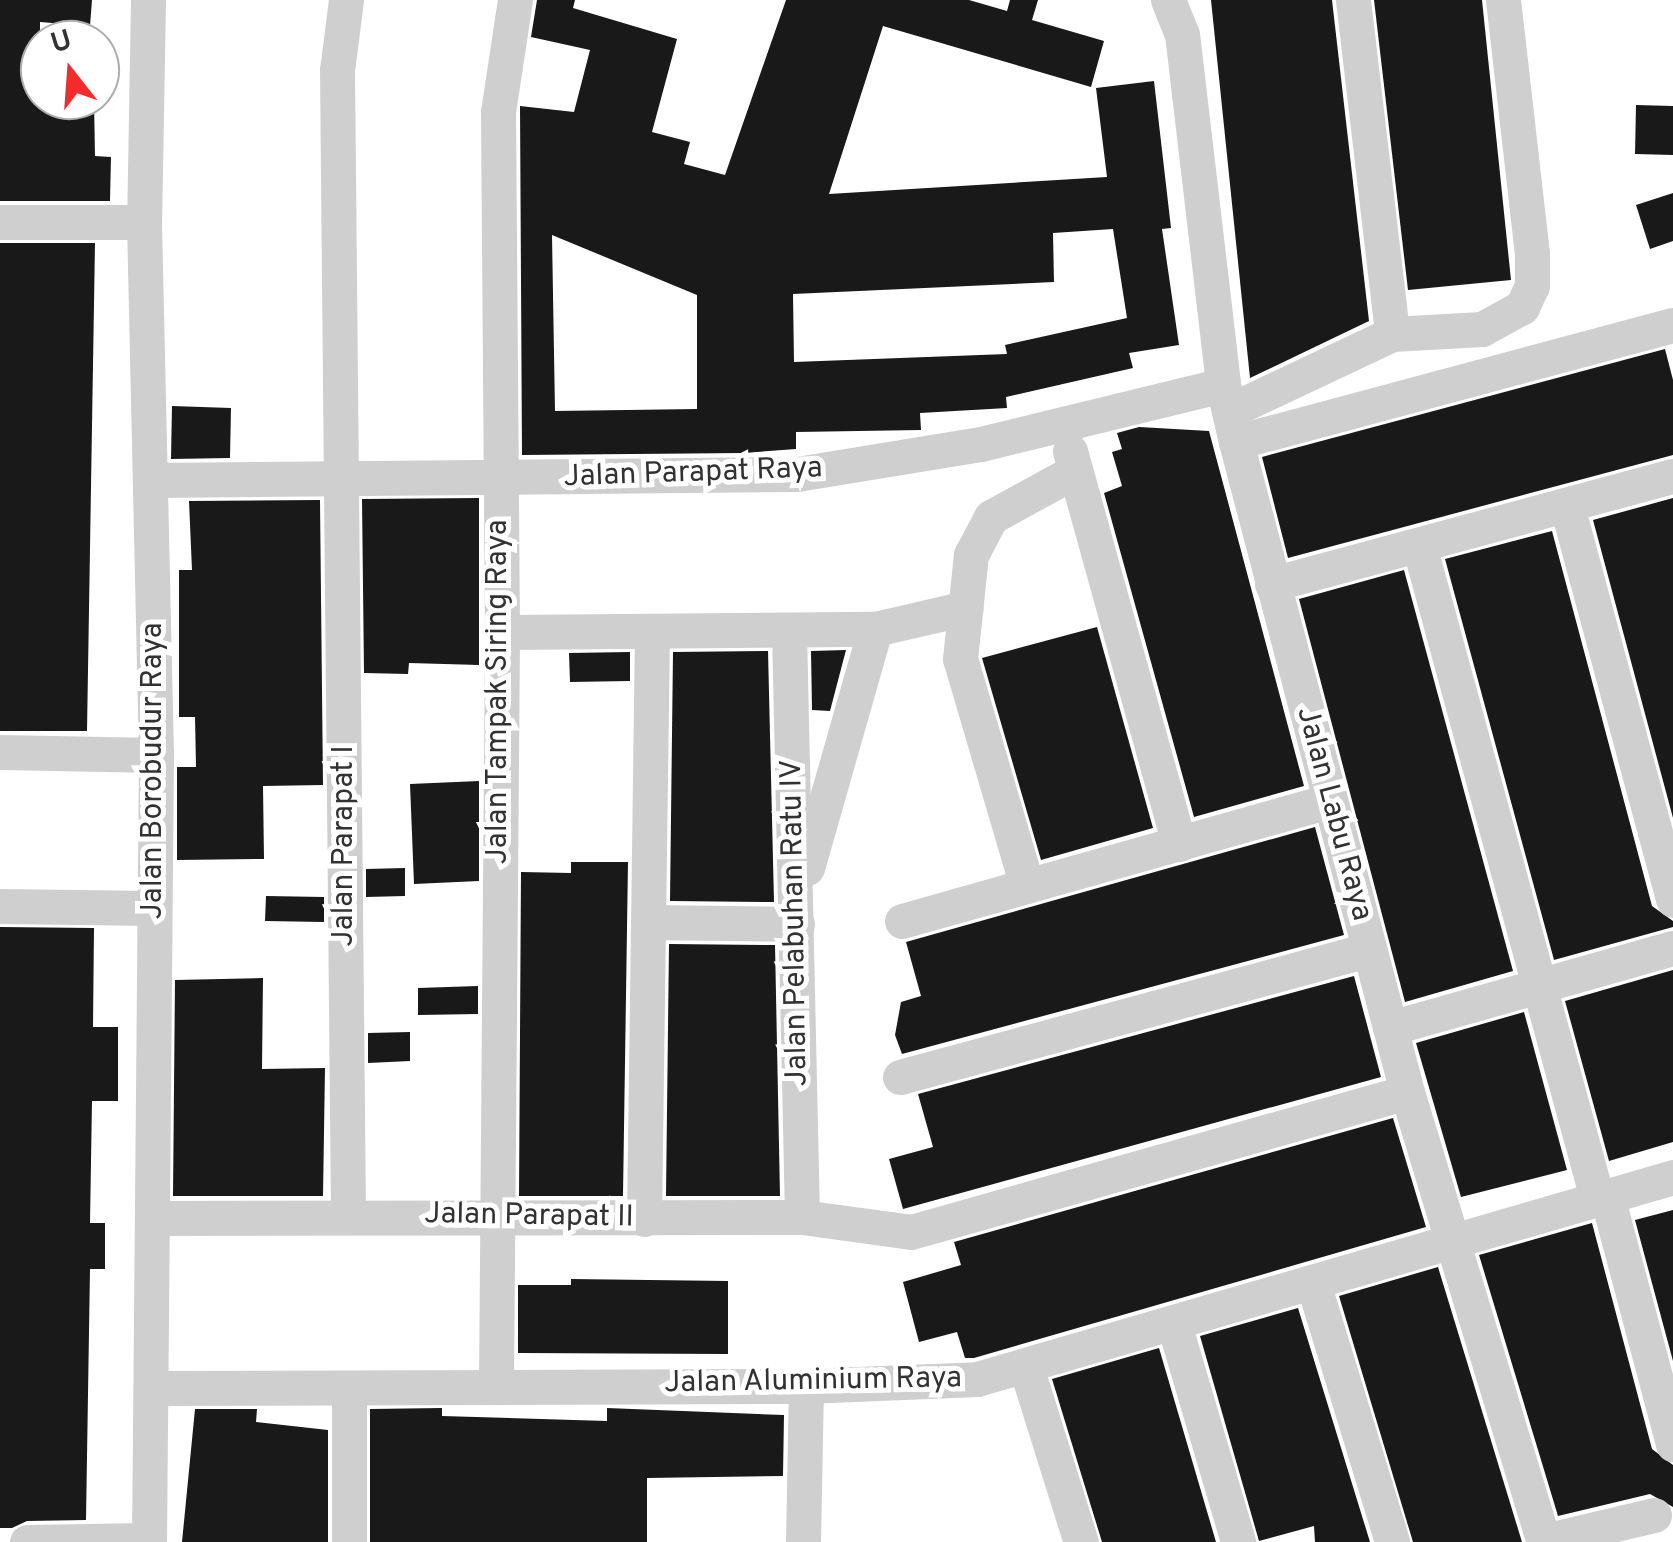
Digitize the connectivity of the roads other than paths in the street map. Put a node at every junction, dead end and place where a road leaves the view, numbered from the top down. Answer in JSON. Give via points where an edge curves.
{"nodes":[{"id":1,"x":148,"y":0,"type":"edge"},
{"id":2,"x":346,"y":0,"type":"edge"},
{"id":3,"x":516,"y":0,"type":"edge"},
{"id":4,"x":1168,"y":0,"type":"edge"},
{"id":5,"x":1353,"y":0,"type":"edge"},
{"id":6,"x":1503,"y":0,"type":"edge"},
{"id":7,"x":0,"y":222,"type":"edge"},
{"id":8,"x":144,"y":222,"type":"junction"},
{"id":9,"x":1673,"y":325,"type":"edge"},
{"id":10,"x":1392,"y":334,"type":"junction"},
{"id":11,"x":1229,"y":413,"type":"junction"},
{"id":12,"x":1064,"y":426,"type":"junction"},
{"id":13,"x":1075,"y":471,"type":"junction"},
{"id":14,"x":1673,"y":476,"type":"edge"},
{"id":15,"x":342,"y":478,"type":"junction"},
{"id":16,"x":498,"y":479,"type":"junction"},
{"id":17,"x":153,"y":480,"type":"junction"},
{"id":18,"x":1567,"y":506,"type":"junction"},
{"id":19,"x":1419,"y":546,"type":"junction"},
{"id":20,"x":1272,"y":584,"type":"junction"},
{"id":21,"x":966,"y":608,"type":"junction"},
{"id":22,"x":875,"y":629,"type":"junction"},
{"id":23,"x":789,"y":630,"type":"junction"},
{"id":24,"x":502,"y":632,"type":"junction"},
{"id":25,"x":652,"y":633,"type":"junction"},
{"id":26,"x":0,"y":752,"type":"edge"},
{"id":27,"x":156,"y":755,"type":"junction"},
{"id":28,"x":1329,"y":801,"type":"junction"},
{"id":29,"x":1179,"y":844,"type":"junction"},
{"id":30,"x":1026,"y":886,"type":"junction"},
{"id":31,"x":1673,"y":900,"type":"edge"},
{"id":32,"x":0,"y":906,"type":"edge"},
{"id":33,"x":154,"y":908,"type":"junction"},
{"id":34,"x":798,"y":912,"type":"junction"},
{"id":35,"x":902,"y":920,"type":"dead end"},
{"id":36,"x":651,"y":922,"type":"junction"},
{"id":37,"x":1673,"y":948,"type":"edge"},
{"id":38,"x":1369,"y":950,"type":"junction"},
{"id":39,"x":1540,"y":986,"type":"junction"},
{"id":40,"x":1390,"y":1028,"type":"junction"},
{"id":41,"x":900,"y":1077,"type":"dead end"},
{"id":42,"x":1407,"y":1092,"type":"junction"},
{"id":43,"x":1673,"y":1177,"type":"edge"},
{"id":44,"x":1602,"y":1197,"type":"junction"},
{"id":45,"x":348,"y":1214,"type":"junction"},
{"id":46,"x":496,"y":1215,"type":"junction"},
{"id":47,"x":802,"y":1217,"type":"junction"},
{"id":48,"x":153,"y":1218,"type":"junction"},
{"id":49,"x":644,"y":1219,"type":"junction"},
{"id":50,"x":1454,"y":1241,"type":"junction"},
{"id":51,"x":1313,"y":1283,"type":"junction"},
{"id":52,"x":1174,"y":1324,"type":"junction"},
{"id":53,"x":1661,"y":1354,"type":"edge"},
{"id":54,"x":1026,"y":1367,"type":"junction"},
{"id":55,"x":496,"y":1385,"type":"junction"},
{"id":56,"x":806,"y":1386,"type":"junction"},
{"id":57,"x":152,"y":1388,"type":"junction"},
{"id":58,"x":349,"y":1388,"type":"junction"},
{"id":59,"x":1673,"y":1444,"type":"edge"},
{"id":60,"x":1654,"y":1514,"type":"dead end"},
{"id":61,"x":149,"y":1541,"type":"edge"},
{"id":62,"x":1544,"y":1541,"type":"edge"},
{"id":63,"x":27,"y":1542,"type":"edge"},
{"id":64,"x":349,"y":1542,"type":"edge"},
{"id":65,"x":802,"y":1542,"type":"edge"},
{"id":66,"x":1081,"y":1542,"type":"edge"},
{"id":67,"x":1238,"y":1542,"type":"edge"},
{"id":68,"x":1392,"y":1542,"type":"edge"}],
"edges":[{"from":1,"to":8,"type":"street","name":"Jalan Borobudur Raya"},
{"from":2,"to":15,"type":"street","name":"Jalan Parapat I","via":[[337,70]]},
{"from":3,"to":16,"type":"street","name":"Jalan Tampak Siring Raya","via":[[498,112]]},
{"from":4,"to":11,"type":"street","name":"Jalan Labu Raya","via":[[1182,34]]},
{"from":5,"to":10,"type":"street"},
{"from":6,"to":10,"type":"street","via":[[1532,254],[1530,292],[1511,318],[1491,327]]},
{"from":7,"to":8,"type":"street"},
{"from":8,"to":17,"type":"street","name":"Jalan Borobudur Raya"},
{"from":9,"to":11,"type":"street"},
{"from":10,"to":11,"type":"street"},
{"from":11,"to":12,"type":"street","name":"Jalan Parapat Raya"},
{"from":11,"to":20,"type":"street","name":"Jalan Labu Raya"},
{"from":12,"to":13,"type":"street"},
{"from":12,"to":16,"type":"street","name":"Jalan Parapat Raya","via":[[796,474]]},
{"from":13,"to":21,"type":"street","via":[[1007,505],[981,529],[970,555]]},
{"from":13,"to":29,"type":"street"},
{"from":14,"to":18,"type":"street"},
{"from":15,"to":16,"type":"street","name":"Jalan Parapat Raya"},
{"from":15,"to":17,"type":"street","name":"Jalan Parapat Raya"},
{"from":15,"to":45,"type":"street","name":"Jalan Parapat I"},
{"from":16,"to":24,"type":"street","name":"Jalan Tampak Siring Raya"},
{"from":17,"to":27,"type":"street","name":"Jalan Borobudur Raya"},
{"from":18,"to":19,"type":"street"},
{"from":18,"to":31,"type":"street"},
{"from":19,"to":20,"type":"street"},
{"from":19,"to":39,"type":"street"},
{"from":20,"to":28,"type":"street","name":"Jalan Labu Raya"},
{"from":21,"to":22,"type":"street"},
{"from":21,"to":30,"type":"street","via":[[960,660]]},
{"from":22,"to":23,"type":"street"},
{"from":22,"to":34,"type":"street"},
{"from":23,"to":25,"type":"street"},
{"from":23,"to":34,"type":"street","name":"Jalan Pelabuhan Ratu IV"},
{"from":24,"to":25,"type":"street"},
{"from":24,"to":46,"type":"street","name":"Jalan Tampak Siring Raya"},
{"from":25,"to":36,"type":"street"},
{"from":26,"to":27,"type":"street"},
{"from":27,"to":33,"type":"street","name":"Jalan Borobudur Raya"},
{"from":28,"to":29,"type":"street"},
{"from":28,"to":38,"type":"street","name":"Jalan Labu Raya"},
{"from":29,"to":30,"type":"street"},
{"from":30,"to":35,"type":"street"},
{"from":32,"to":33,"type":"street"},
{"from":33,"to":48,"type":"street","name":"Jalan Borobudur Raya"},
{"from":34,"to":36,"type":"street"},
{"from":34,"to":47,"type":"street","name":"Jalan Pelabuhan Ratu IV"},
{"from":36,"to":49,"type":"street"},
{"from":37,"to":39,"type":"street"},
{"from":38,"to":40,"type":"street","name":"Jalan Labu Raya"},
{"from":38,"to":41,"type":"street"},
{"from":39,"to":40,"type":"street"},
{"from":39,"to":44,"type":"street"},
{"from":40,"to":42,"type":"street","name":"Jalan Labu Raya"},
{"from":42,"to":47,"type":"street","name":"Jalan Parapat II","via":[[904,1229]]},
{"from":42,"to":50,"type":"street","name":"Jalan Labu Raya"},
{"from":43,"to":44,"type":"street","name":"Jalan Aluminium Raya"},
{"from":44,"to":50,"type":"street","name":"Jalan Aluminium Raya"},
{"from":44,"to":53,"type":"street"},
{"from":45,"to":46,"type":"street","name":"Jalan Parapat II"},
{"from":45,"to":48,"type":"street","name":"Jalan Parapat II"},
{"from":46,"to":49,"type":"street","name":"Jalan Parapat II"},
{"from":46,"to":55,"type":"street","name":"Jalan Tampak Siring Raya"},
{"from":47,"to":49,"type":"street","name":"Jalan Parapat II"},
{"from":48,"to":57,"type":"street","name":"Jalan Borobudur Raya"},
{"from":50,"to":51,"type":"street","name":"Jalan Aluminium Raya"},
{"from":50,"to":62,"type":"street","name":"Jalan Labu Raya"},
{"from":51,"to":52,"type":"street","name":"Jalan Aluminium Raya"},
{"from":51,"to":68,"type":"street"},
{"from":52,"to":54,"type":"street","name":"Jalan Aluminium Raya"},
{"from":52,"to":67,"type":"street"},
{"from":53,"to":59,"type":"street"},
{"from":54,"to":56,"type":"street","name":"Jalan Aluminium Raya","via":[[930,1384]]},
{"from":54,"to":66,"type":"street"},
{"from":55,"to":56,"type":"street","name":"Jalan Aluminium Raya"},
{"from":55,"to":58,"type":"street","name":"Jalan Aluminium Raya"},
{"from":56,"to":65,"type":"street"},
{"from":57,"to":58,"type":"street","name":"Jalan Aluminium Raya"},
{"from":57,"to":61,"type":"street","name":"Jalan Borobudur Raya"},
{"from":58,"to":64,"type":"street"},
{"from":60,"to":62,"type":"street"},
{"from":61,"to":63,"type":"street"}]}
